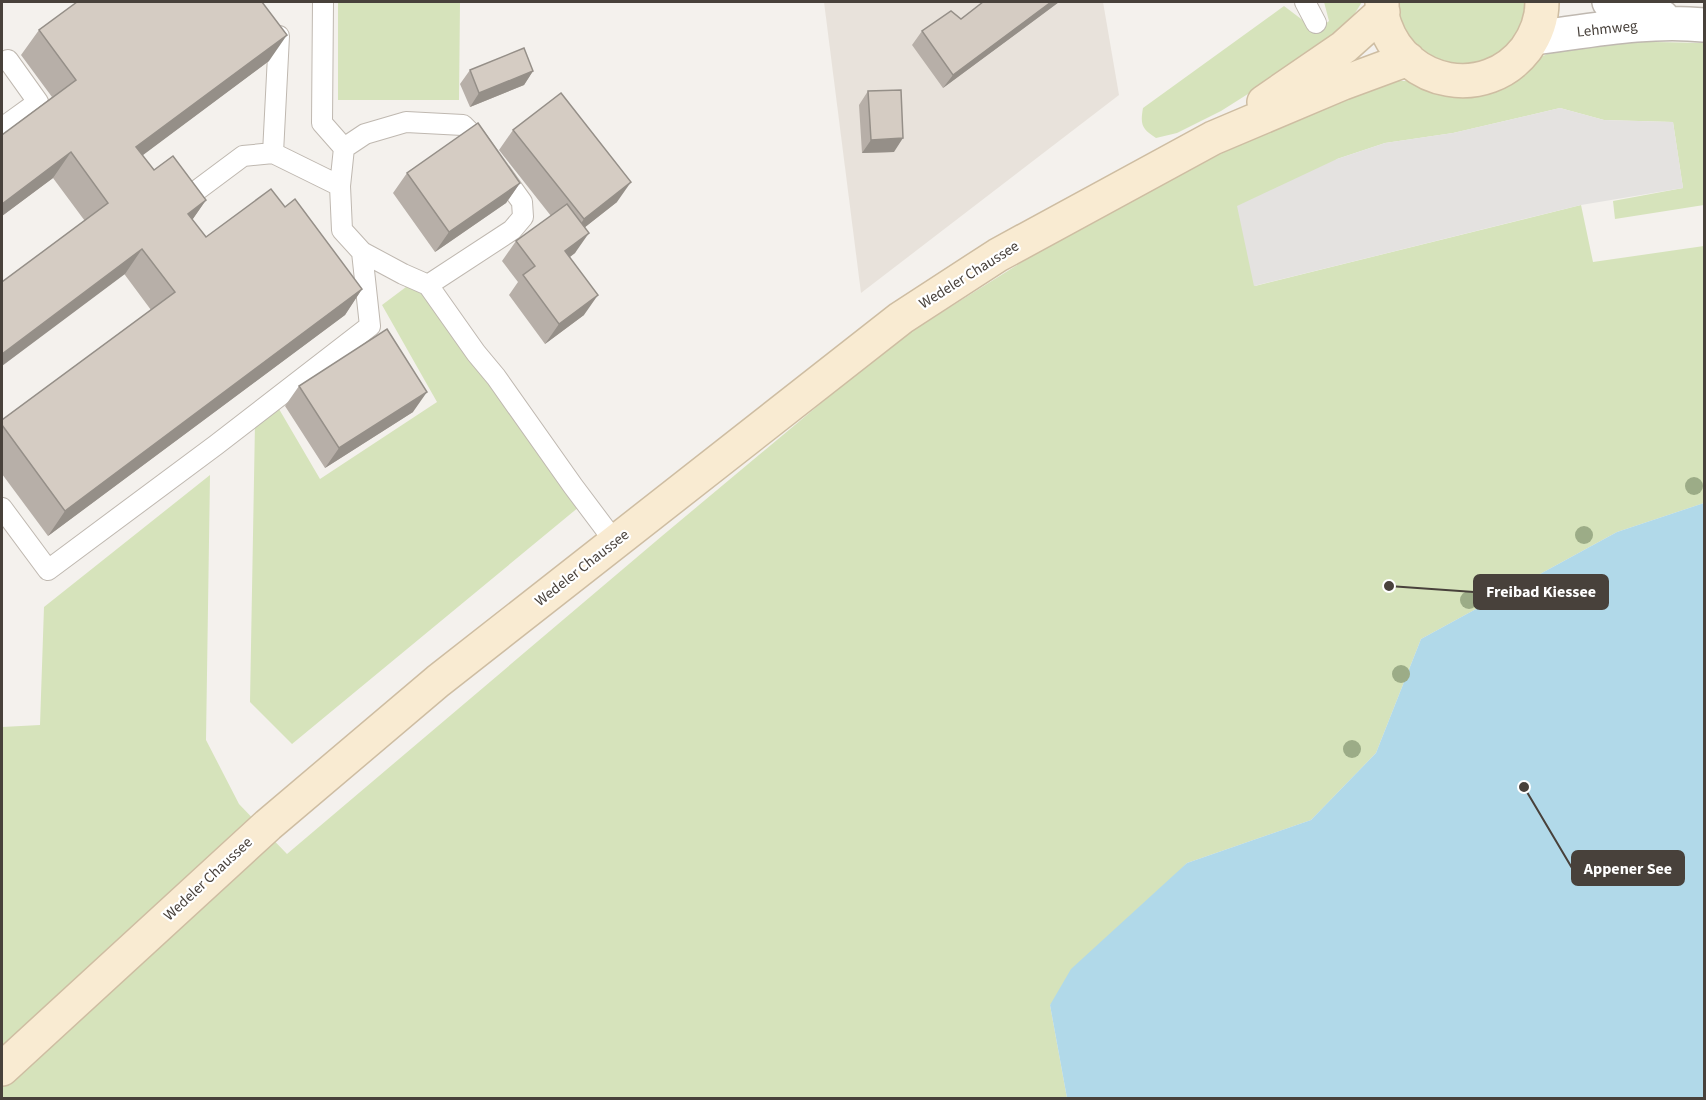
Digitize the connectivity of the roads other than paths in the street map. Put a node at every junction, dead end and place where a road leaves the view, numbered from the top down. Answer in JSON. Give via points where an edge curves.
{"nodes":[{"id":1,"x":323,"y":2,"type":"edge"},
{"id":2,"x":1305,"y":2,"type":"edge"},
{"id":3,"x":1542,"y":2,"type":"edge"},
{"id":4,"x":1609,"y":2,"type":"edge"},
{"id":5,"x":1382,"y":7,"type":"edge"},
{"id":6,"x":1316,"y":23,"type":"dead end"},
{"id":7,"x":1693,"y":23,"type":"edge"},
{"id":8,"x":279,"y":36,"type":"edge"},
{"id":9,"x":1534,"y":39,"type":"junction"},
{"id":10,"x":1408,"y":59,"type":"junction"},
{"id":11,"x":8,"y":60,"type":"dead end"},
{"id":12,"x":2,"y":128,"type":"edge"},
{"id":13,"x":1213,"y":138,"type":"junction"},
{"id":14,"x":344,"y":148,"type":"junction"},
{"id":15,"x":273,"y":153,"type":"junction"},
{"id":16,"x":340,"y":186,"type":"junction"},
{"id":17,"x":184,"y":200,"type":"edge"},
{"id":18,"x":362,"y":252,"type":"junction"},
{"id":19,"x":428,"y":285,"type":"junction"},
{"id":20,"x":2,"y":508,"type":"edge"},
{"id":21,"x":615,"y":542,"type":"junction"},
{"id":22,"x":2,"y":1069,"type":"edge"}],
"edges":[{"from":1,"to":14,"type":"lane","via":[[322,123]]},
{"from":2,"to":6,"type":"lane"},
{"from":3,"to":9,"type":"main road"},
{"from":4,"to":7,"type":"street","name":"Lehmweg"},
{"from":5,"to":10,"type":"main road","via":[[1384,23],[1396,48]]},
{"from":5,"to":13,"type":"main road","name":"Wedeler Chaussee","via":[[1344,47]]},
{"from":7,"to":9,"type":"street","name":"Lehmweg","via":[[1602,29]]},
{"from":8,"to":15,"type":"lane"},
{"from":9,"to":10,"type":"main road","via":[[1517,60],[1494,75],[1467,81],[1440,79]]},
{"from":10,"to":13,"type":"main road","name":"Wedeler Chaussee"},
{"from":11,"to":12,"type":"lane","via":[[38,102]]},
{"from":13,"to":21,"type":"main road","name":"Wedeler Chaussee","via":[[998,255],[901,318]]},
{"from":14,"to":16,"type":"lane"},
{"from":14,"to":19,"type":"lane","via":[[365,134],[406,122],[463,125],[522,202],[523,217],[512,230]]},
{"from":15,"to":16,"type":"lane"},
{"from":15,"to":17,"type":"lane","via":[[243,156]]},
{"from":16,"to":18,"type":"lane","via":[[342,230]]},
{"from":18,"to":19,"type":"lane"},
{"from":18,"to":20,"type":"lane","via":[[370,326],[48,570]]},
{"from":19,"to":21,"type":"lane"},
{"from":21,"to":22,"type":"main road","name":"Wedeler Chaussee","via":[[438,681],[268,825]]}]}
